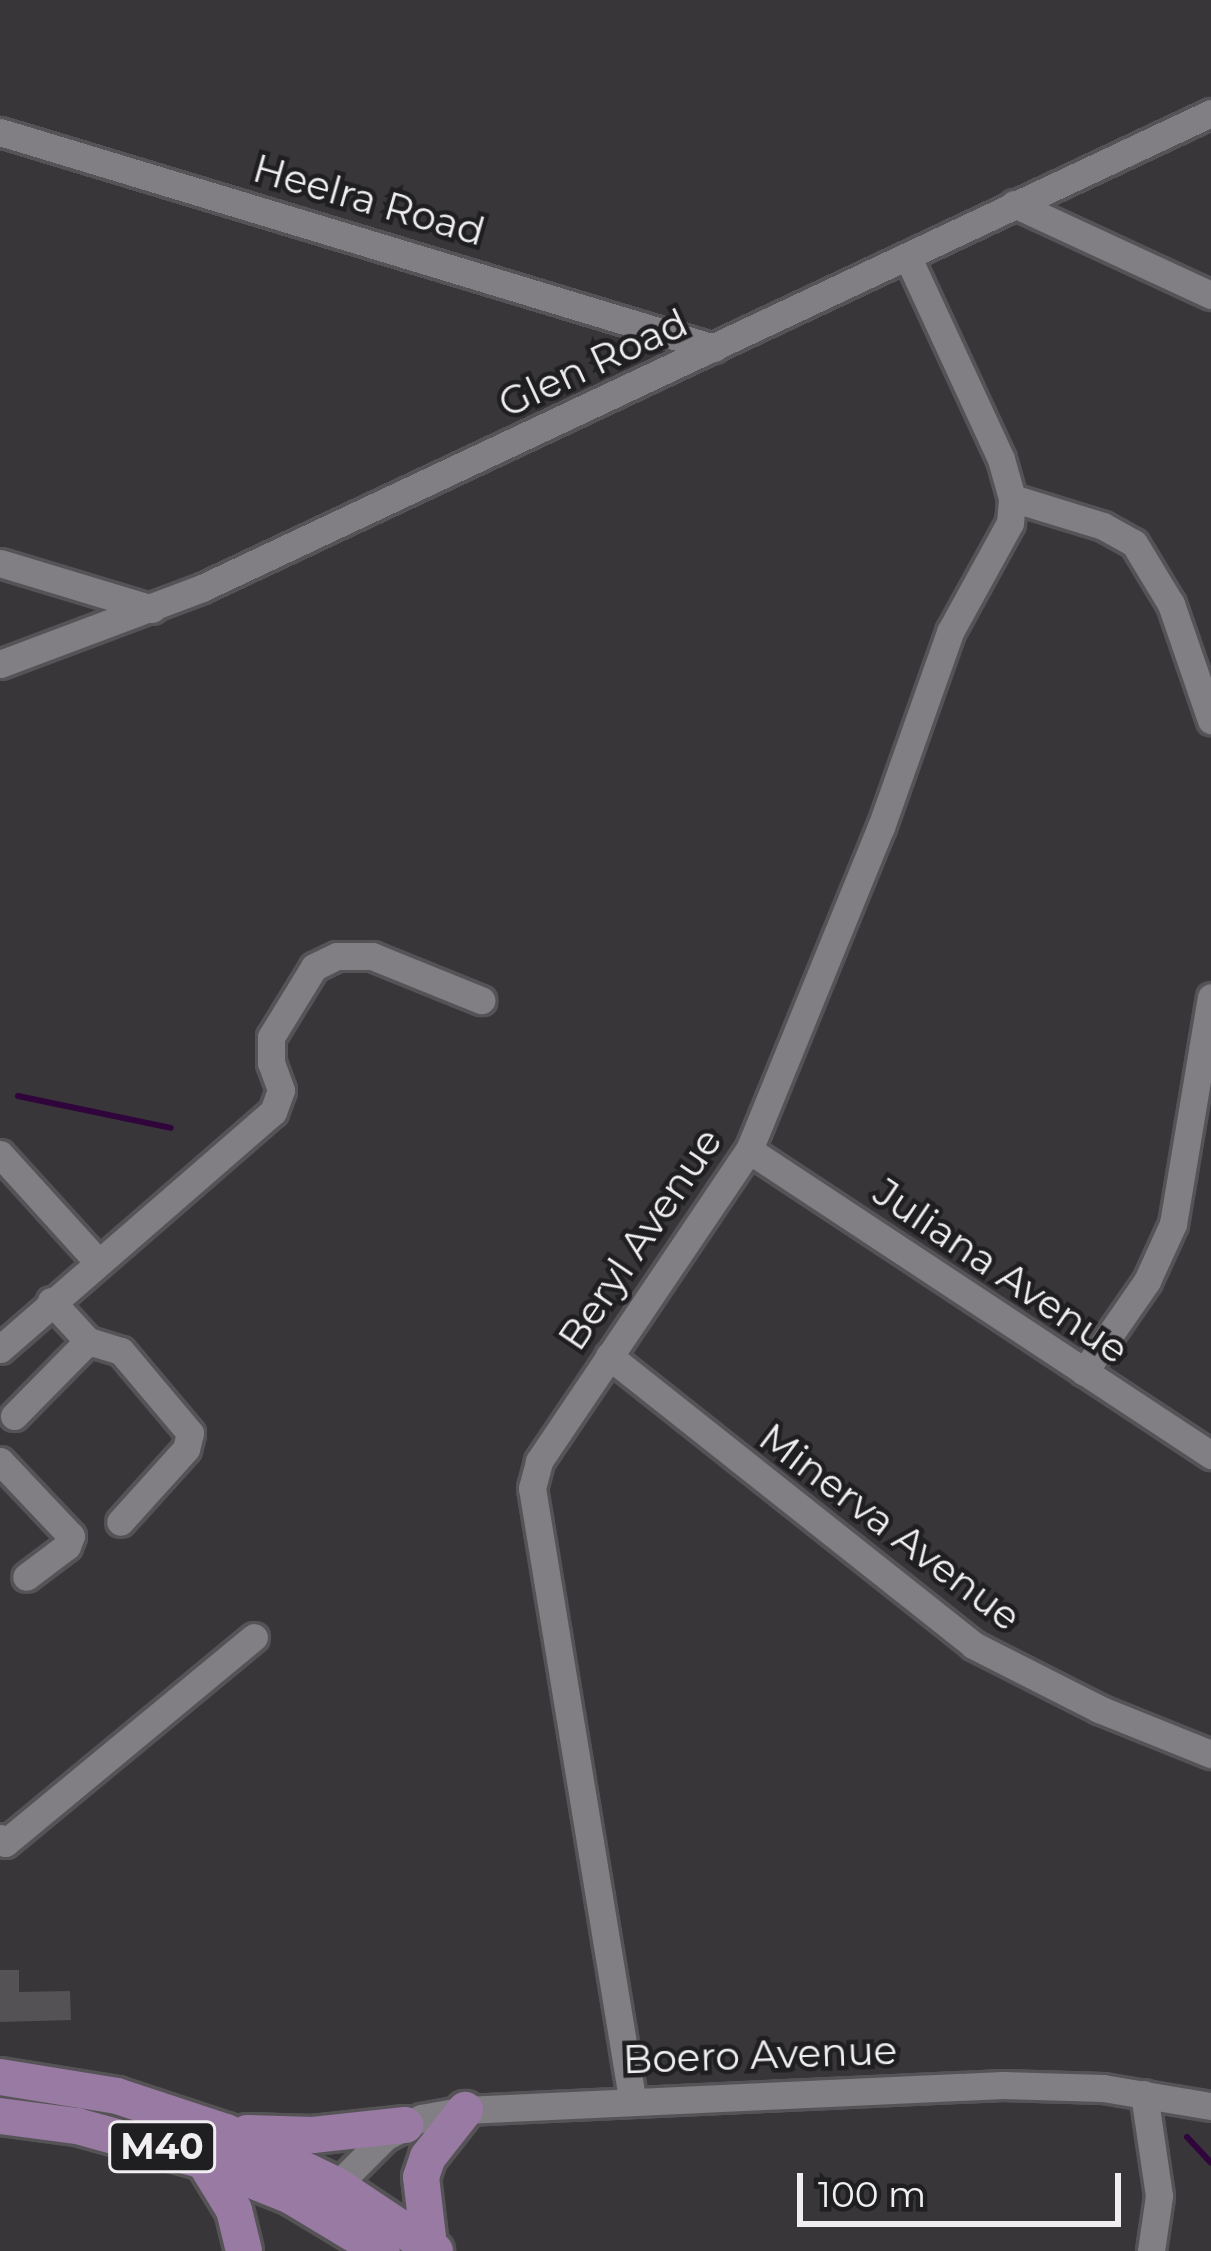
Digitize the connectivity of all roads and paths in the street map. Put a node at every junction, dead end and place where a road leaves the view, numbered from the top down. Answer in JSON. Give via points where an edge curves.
{"nodes":[{"id":1,"x":1211,"y":113,"type":"edge"},
{"id":2,"x":0,"y":132,"type":"edge"},
{"id":3,"x":1014,"y":204,"type":"junction"},
{"id":4,"x":908,"y":257,"type":"junction"},
{"id":5,"x":1211,"y":295,"type":"edge"},
{"id":6,"x":714,"y":348,"type":"junction"},
{"id":7,"x":1012,"y":498,"type":"junction"},
{"id":8,"x":0,"y":563,"type":"edge"},
{"id":9,"x":152,"y":609,"type":"junction"},
{"id":10,"x":0,"y":664,"type":"edge"},
{"id":11,"x":1211,"y":720,"type":"edge"},
{"id":12,"x":1211,"y":997,"type":"edge"},
{"id":13,"x":481,"y":1000,"type":"dead end"},
{"id":14,"x":749,"y":1150,"type":"junction"},
{"id":15,"x":0,"y":1154,"type":"edge"},
{"id":16,"x":97,"y":1261,"type":"junction"},
{"id":17,"x":51,"y":1301,"type":"junction"},
{"id":18,"x":88,"y":1341,"type":"junction"},
{"id":19,"x":0,"y":1349,"type":"edge"},
{"id":20,"x":609,"y":1356,"type":"junction"},
{"id":21,"x":1084,"y":1372,"type":"junction"},
{"id":22,"x":14,"y":1416,"type":"dead end"},
{"id":23,"x":1211,"y":1455,"type":"edge"},
{"id":24,"x":0,"y":1461,"type":"edge"},
{"id":25,"x":120,"y":1522,"type":"dead end"},
{"id":26,"x":26,"y":1577,"type":"dead end"},
{"id":27,"x":254,"y":1636,"type":"dead end"},
{"id":28,"x":1211,"y":1754,"type":"edge"},
{"id":29,"x":2,"y":1840,"type":"edge"},
{"id":30,"x":0,"y":2078,"type":"edge"},
{"id":31,"x":1144,"y":2094,"type":"junction"},
{"id":32,"x":632,"y":2098,"type":"junction"},
{"id":33,"x":1211,"y":2105,"type":"edge"},
{"id":34,"x":465,"y":2110,"type":"junction"},
{"id":35,"x":0,"y":2116,"type":"edge"},
{"id":36,"x":406,"y":2125,"type":"junction"},
{"id":37,"x":215,"y":2146,"type":"junction"},
{"id":38,"x":326,"y":2197,"type":"junction"},
{"id":39,"x":432,"y":2248,"type":"edge"},
{"id":40,"x":379,"y":2249,"type":"edge"},
{"id":41,"x":244,"y":2251,"type":"edge"},
{"id":42,"x":333,"y":2251,"type":"edge"},
{"id":43,"x":1151,"y":2251,"type":"edge"}],
"edges":[{"from":1,"to":3,"type":"street","name":"Glen Road"},
{"from":2,"to":6,"type":"street","name":"Heelra Road"},
{"from":3,"to":4,"type":"street","name":"Glen Road"},
{"from":3,"to":5,"type":"street"},
{"from":4,"to":6,"type":"street","name":"Glen Road"},
{"from":4,"to":7,"type":"street"},
{"from":6,"to":9,"type":"street","name":"Glen Road"},
{"from":7,"to":11,"type":"street","via":[[1134,543],[1172,604]]},
{"from":7,"to":14,"type":"street","name":"Beryl Avenue","via":[[1005,536],[950,632],[881,827]]},
{"from":8,"to":9,"type":"street"},
{"from":9,"to":10,"type":"street","name":"Glen Road"},
{"from":12,"to":21,"type":"street","via":[[1173,1224],[1147,1280]]},
{"from":13,"to":16,"type":"street","via":[[372,956],[322,961],[271,1037],[281,1101]]},
{"from":14,"to":20,"type":"street","name":"Beryl Avenue"},
{"from":14,"to":21,"type":"street","name":"Juliana Avenue"},
{"from":15,"to":16,"type":"street"},
{"from":16,"to":17,"type":"street"},
{"from":17,"to":18,"type":"street"},
{"from":17,"to":19,"type":"street"},
{"from":18,"to":22,"type":"street"},
{"from":18,"to":25,"type":"street","via":[[121,1351],[190,1433],[186,1449]]},
{"from":20,"to":28,"type":"street","name":"Minerva Avenue","via":[[973,1646]]},
{"from":20,"to":32,"type":"street","name":"Beryl Avenue","via":[[539,1461],[532,1488]]},
{"from":21,"to":23,"type":"street","name":"Juliana Avenue"},
{"from":24,"to":26,"type":"street","via":[[71,1536]]},
{"from":27,"to":29,"type":"street"},
{"from":30,"to":37,"type":"main road","number":"M40","via":[[117,2096]]},
{"from":31,"to":32,"type":"street","name":"Boero Avenue","via":[[1002,2085]]},
{"from":31,"to":33,"type":"street","name":"Boero Avenue"},
{"from":31,"to":43,"type":"street","via":[[1159,2196]]},
{"from":32,"to":34,"type":"street","name":"Boero Avenue"},
{"from":34,"to":36,"type":"street","name":"Boero Avenue"},
{"from":34,"to":39,"type":"main road","via":[[421,2177]]},
{"from":35,"to":37,"type":"main road","number":"M40"},
{"from":36,"to":37,"type":"main road"},
{"from":36,"to":38,"type":"street","name":"Boero Avenue","via":[[368,2151]]},
{"from":37,"to":38,"type":"main road","number":"M40"},
{"from":37,"to":41,"type":"main road"},
{"from":38,"to":39,"type":"main road","number":"M40"},
{"from":38,"to":40,"type":"main road","number":"M40"},
{"from":40,"to":42,"type":"main road"}]}
